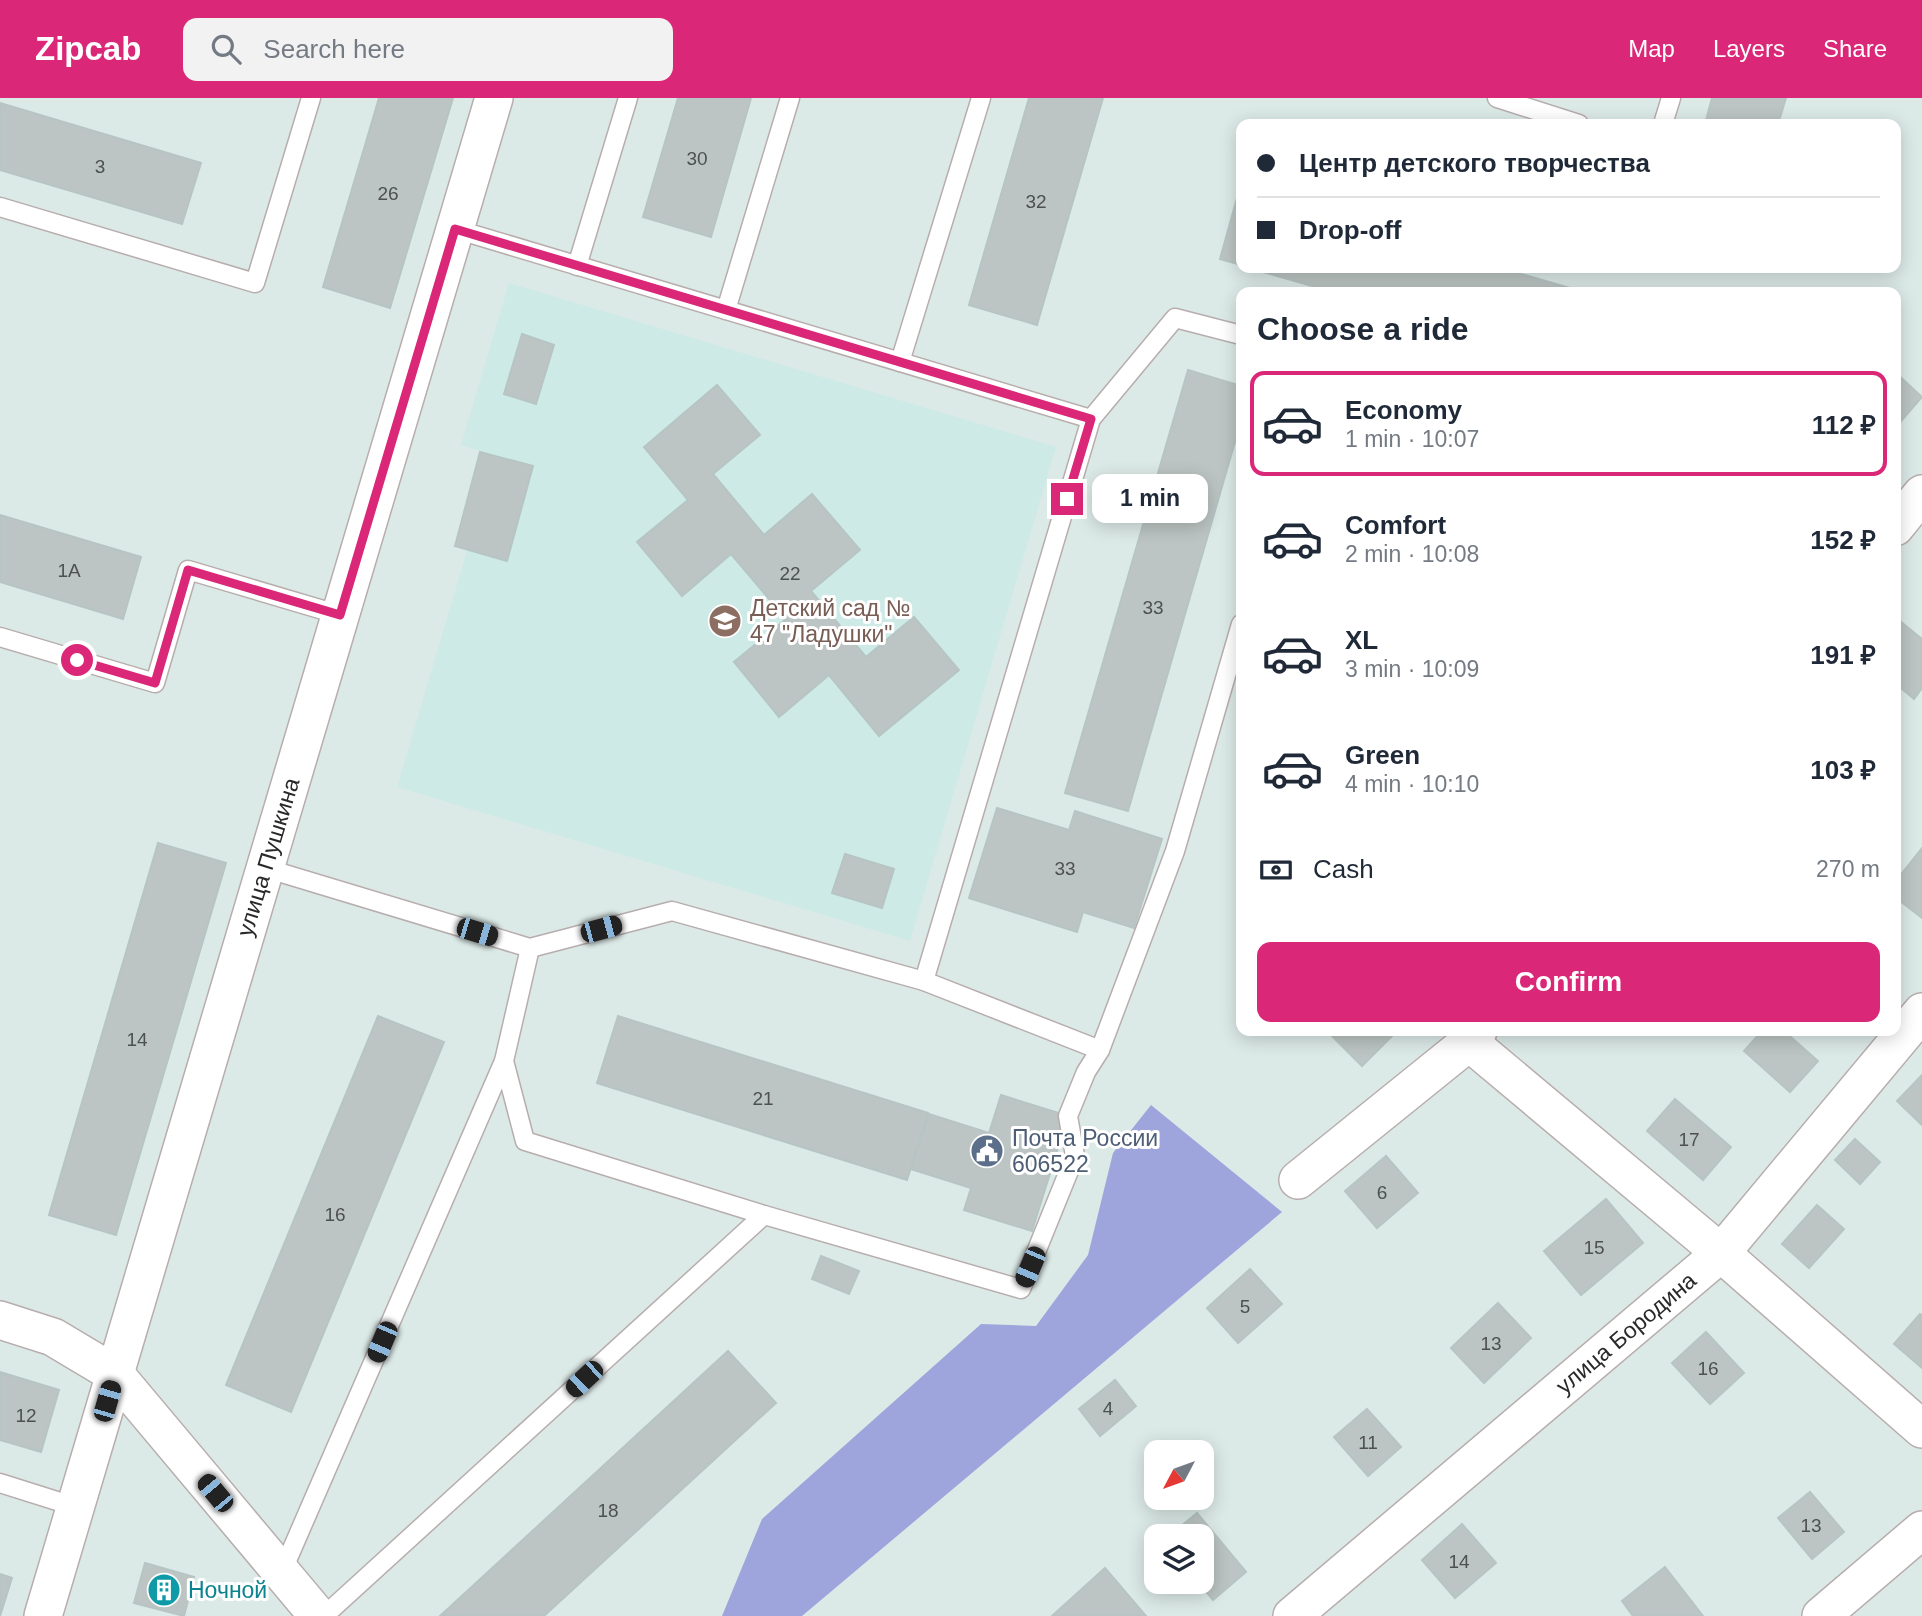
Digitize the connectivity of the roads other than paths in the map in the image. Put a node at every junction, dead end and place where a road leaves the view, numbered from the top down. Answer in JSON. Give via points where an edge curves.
{"nodes":[{"id":1,"x":311,"y":98,"type":"edge"},
{"id":2,"x":494,"y":98,"type":"edge"},
{"id":3,"x":628,"y":98,"type":"edge"},
{"id":4,"x":790,"y":98,"type":"edge"},
{"id":5,"x":981,"y":98,"type":"edge"},
{"id":6,"x":1497,"y":98,"type":"edge"},
{"id":7,"x":1671,"y":98,"type":"edge"},
{"id":8,"x":1563,"y":119,"type":"edge"},
{"id":9,"x":1665,"y":119,"type":"edge"},
{"id":10,"x":0,"y":207,"type":"edge"},
{"id":11,"x":455,"y":229,"type":"junction"},
{"id":12,"x":577,"y":266,"type":"junction"},
{"id":13,"x":726,"y":310,"type":"junction"},
{"id":14,"x":1236,"y":334,"type":"edge"},
{"id":15,"x":900,"y":362,"type":"junction"},
{"id":16,"x":1091,"y":419,"type":"junction"},
{"id":17,"x":1922,"y":494,"type":"edge"},
{"id":18,"x":1901,"y":520,"type":"edge"},
{"id":19,"x":340,"y":615,"type":"junction"},
{"id":20,"x":0,"y":637,"type":"edge"},
{"id":21,"x":1236,"y":641,"type":"edge"},
{"id":22,"x":265,"y":868,"type":"junction"},
{"id":23,"x":530,"y":948,"type":"junction"},
{"id":24,"x":924,"y":981,"type":"junction"},
{"id":25,"x":1922,"y":1012,"type":"edge"},
{"id":26,"x":1473,"y":1036,"type":"edge"},
{"id":27,"x":1100,"y":1050,"type":"junction"},
{"id":28,"x":504,"y":1061,"type":"junction"},
{"id":29,"x":1298,"y":1180,"type":"dead end"},
{"id":30,"x":764,"y":1215,"type":"junction"},
{"id":31,"x":1721,"y":1253,"type":"junction"},
{"id":32,"x":0,"y":1320,"type":"edge"},
{"id":33,"x":114,"y":1374,"type":"junction"},
{"id":34,"x":1922,"y":1429,"type":"edge"},
{"id":35,"x":0,"y":1483,"type":"edge"},
{"id":36,"x":76,"y":1507,"type":"junction"},
{"id":37,"x":1922,"y":1530,"type":"edge"},
{"id":38,"x":282,"y":1572,"type":"junction"},
{"id":39,"x":43,"y":1616,"type":"edge"},
{"id":40,"x":318,"y":1616,"type":"edge"},
{"id":41,"x":324,"y":1616,"type":"edge"},
{"id":42,"x":1293,"y":1616,"type":"edge"},
{"id":43,"x":1821,"y":1616,"type":"edge"}],
"edges":[{"from":1,"to":10,"type":"lane","via":[[255,283]]},
{"from":2,"to":11,"type":"street","name":"улица Пушкина"},
{"from":3,"to":12,"type":"lane"},
{"from":4,"to":13,"type":"lane"},
{"from":5,"to":15,"type":"lane"},
{"from":6,"to":8,"type":"lane"},
{"from":7,"to":9,"type":"lane"},
{"from":11,"to":12,"type":"lane"},
{"from":11,"to":19,"type":"street","name":"улица Пушкина"},
{"from":12,"to":13,"type":"lane"},
{"from":13,"to":15,"type":"lane"},
{"from":14,"to":16,"type":"lane","via":[[1175,318]]},
{"from":15,"to":16,"type":"lane"},
{"from":16,"to":24,"type":"lane"},
{"from":17,"to":18,"type":"street"},
{"from":19,"to":20,"type":"lane","via":[[188,570],[155,683]]},
{"from":19,"to":22,"type":"street","name":"улица Пушкина"},
{"from":21,"to":27,"type":"lane","via":[[1175,851]]},
{"from":22,"to":23,"type":"lane"},
{"from":22,"to":33,"type":"street","name":"улица Пушкина"},
{"from":23,"to":24,"type":"lane","via":[[672,911]]},
{"from":23,"to":28,"type":"lane"},
{"from":24,"to":27,"type":"lane"},
{"from":25,"to":31,"type":"street","name":"улица Бородина"},
{"from":26,"to":29,"type":"street"},
{"from":26,"to":31,"type":"street"},
{"from":27,"to":30,"type":"lane","via":[[1068,1116],[1075,1156],[1021,1289]]},
{"from":28,"to":30,"type":"lane","via":[[525,1141]]},
{"from":28,"to":38,"type":"lane"},
{"from":30,"to":41,"type":"lane"},
{"from":31,"to":34,"type":"street"},
{"from":31,"to":42,"type":"street","name":"улица Бородина"},
{"from":32,"to":33,"type":"street","via":[[53,1337]]},
{"from":33,"to":36,"type":"street","name":"улица Пушкина"},
{"from":33,"to":38,"type":"street"},
{"from":35,"to":36,"type":"lane"},
{"from":36,"to":39,"type":"street","name":"улица Пушкина"},
{"from":37,"to":43,"type":"street"},
{"from":38,"to":40,"type":"street"}]}
